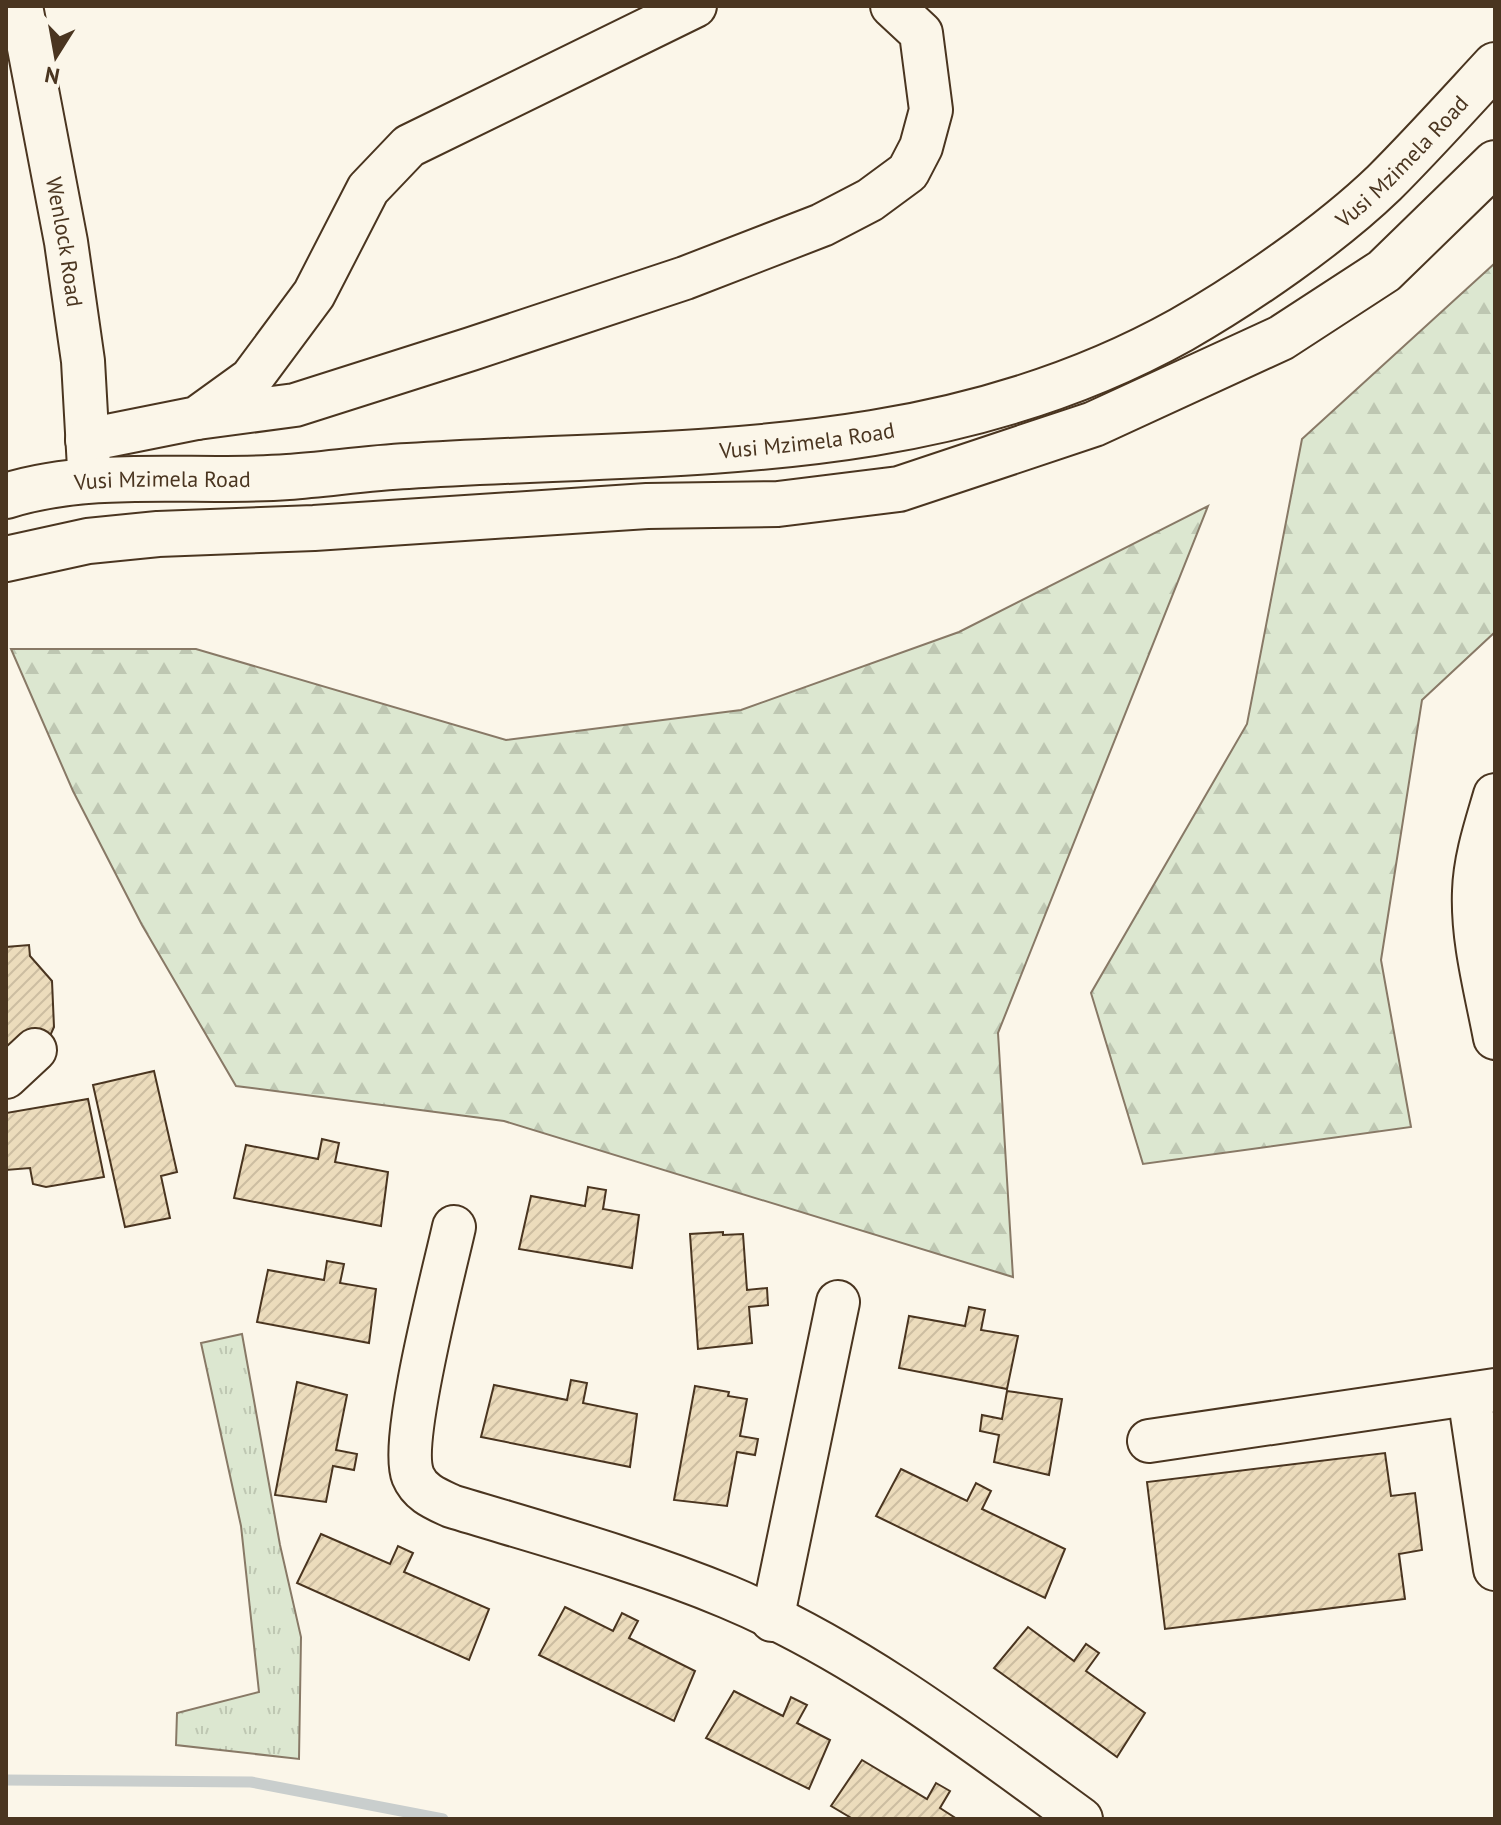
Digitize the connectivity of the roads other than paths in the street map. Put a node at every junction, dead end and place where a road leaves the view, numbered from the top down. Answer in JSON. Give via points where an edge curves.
{"nodes":[{"id":1,"x":21,"y":6,"type":"edge"},
{"id":2,"x":695,"y":6,"type":"edge"},
{"id":3,"x":892,"y":6,"type":"edge"},
{"id":4,"x":1495,"y":65,"type":"edge"},
{"id":5,"x":1495,"y":163,"type":"edge"},
{"id":6,"x":197,"y":418,"type":"junction"},
{"id":7,"x":87,"y":461,"type":"junction"},
{"id":8,"x":6,"y":496,"type":"edge"},
{"id":9,"x":6,"y":559,"type":"edge"},
{"id":10,"x":1495,"y":795,"type":"edge"},
{"id":11,"x":1495,"y":1038,"type":"edge"},
{"id":12,"x":454,"y":1227,"type":"dead end"},
{"id":13,"x":838,"y":1302,"type":"dead end"},
{"id":14,"x":1482,"y":1392,"type":"edge"},
{"id":15,"x":1149,"y":1441,"type":"dead end"},
{"id":16,"x":1495,"y":1569,"type":"edge"},
{"id":17,"x":772,"y":1620,"type":"junction"},
{"id":18,"x":1081,"y":1819,"type":"edge"}],
"edges":[{"from":1,"to":7,"type":"street","name":"Wenlock Road","via":[[83,361]]},
{"from":2,"to":6,"type":"street","via":[[409,146],[368,189],[314,294],[251,379]]},
{"from":3,"to":6,"type":"street","via":[[921,33],[931,110],[908,172],[870,200],[822,225],[685,278],[456,354],[295,405]]},
{"from":4,"to":7,"type":"main road","name":"Vusi Mzimela Road","via":[[1381,185],[1295,255],[1183,329],[1023,400],[897,430],[750,451],[406,466],[285,477]]},
{"from":5,"to":9,"type":"main road","via":[[1384,271],[1281,338],[1094,424],[899,489],[778,504],[647,506],[158,534],[88,541]]},
{"from":6,"to":7,"type":"street"},
{"from":7,"to":8,"type":"main road","name":"Vusi Mzimela Road"},
{"from":10,"to":11,"type":"street","via":[[1480,845],[1474,928]]},
{"from":12,"to":17,"type":"street","via":[[415,1411],[413,1475],[425,1493],[728,1597]]},
{"from":13,"to":17,"type":"street"},
{"from":14,"to":15,"type":"street"},
{"from":14,"to":16,"type":"street"},
{"from":17,"to":18,"type":"street","via":[[843,1656],[973,1740]]}]}
